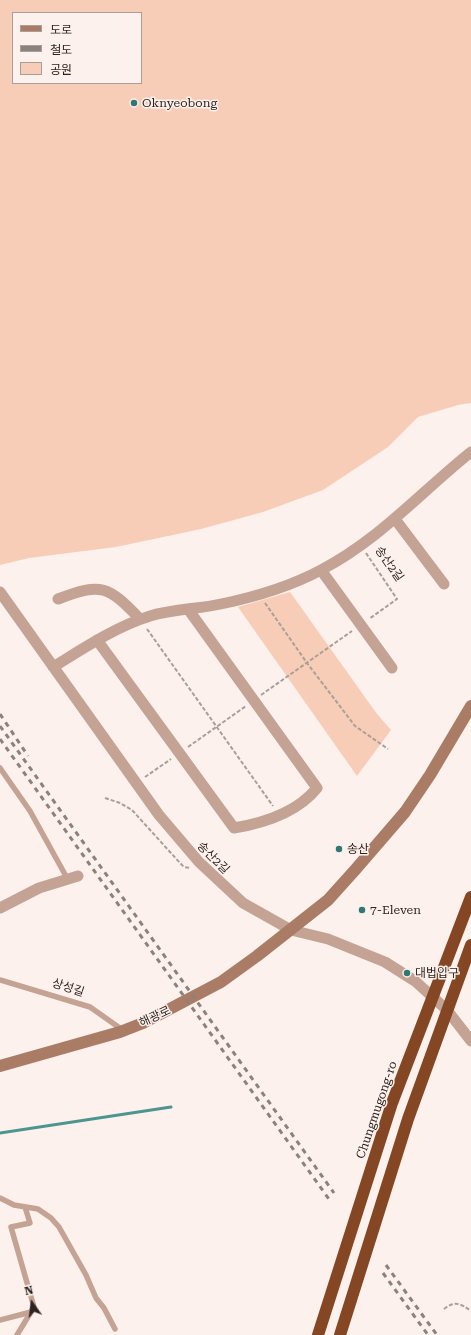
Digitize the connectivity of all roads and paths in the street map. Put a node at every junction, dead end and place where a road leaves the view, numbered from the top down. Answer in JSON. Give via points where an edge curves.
{"nodes":[{"id":1,"x":471,"y":452,"type":"edge"},
{"id":2,"x":395,"y":519,"type":"junction"},
{"id":3,"x":360,"y":546,"type":"junction"},
{"id":4,"x":321,"y":570,"type":"junction"},
{"id":5,"x":444,"y":584,"type":"dead end"},
{"id":6,"x":0,"y":592,"type":"edge"},
{"id":7,"x":258,"y":594,"type":"junction"},
{"id":8,"x":58,"y":599,"type":"dead end"},
{"id":9,"x":188,"y":609,"type":"junction"},
{"id":10,"x":140,"y":619,"type":"junction"},
{"id":11,"x":360,"y":625,"type":"junction"},
{"id":12,"x":97,"y":640,"type":"junction"},
{"id":13,"x":307,"y":663,"type":"junction"},
{"id":14,"x":53,"y":667,"type":"junction"},
{"id":15,"x":392,"y":668,"type":"dead end"},
{"id":16,"x":254,"y":701,"type":"junction"},
{"id":17,"x":471,"y":706,"type":"edge"},
{"id":18,"x":218,"y":726,"type":"junction"},
{"id":19,"x":388,"y":749,"type":"dead end"},
{"id":20,"x":179,"y":753,"type":"junction"},
{"id":21,"x":0,"y":768,"type":"edge"},
{"id":22,"x":136,"y":783,"type":"junction"},
{"id":23,"x":106,"y":798,"type":"dead end"},
{"id":24,"x":280,"y":815,"type":"junction"},
{"id":25,"x":203,"y":866,"type":"junction"},
{"id":26,"x":72,"y":877,"type":"joint"},
{"id":27,"x":471,"y":888,"type":"edge"},
{"id":28,"x":471,"y":897,"type":"edge"},
{"id":29,"x":0,"y":908,"type":"edge"},
{"id":30,"x":464,"y":916,"type":"junction"},
{"id":31,"x":291,"y":930,"type":"junction"},
{"id":32,"x":471,"y":945,"type":"edge"},
{"id":33,"x":0,"y":980,"type":"edge"},
{"id":34,"x":124,"y":1031,"type":"junction"},
{"id":35,"x":471,"y":1041,"type":"edge"},
{"id":36,"x":0,"y":1066,"type":"edge"},
{"id":37,"x":0,"y":1198,"type":"edge"},
{"id":38,"x":25,"y":1207,"type":"junction"},
{"id":39,"x":444,"y":1309,"type":"dead end"},
{"id":40,"x":471,"y":1311,"type":"edge"},
{"id":41,"x":31,"y":1312,"type":"junction"},
{"id":42,"x":0,"y":1320,"type":"edge"},
{"id":43,"x":114,"y":1329,"type":"dead end"},
{"id":44,"x":17,"y":1335,"type":"edge"},
{"id":45,"x":318,"y":1335,"type":"edge"},
{"id":46,"x":340,"y":1335,"type":"edge"}],
"edges":[{"from":1,"to":2,"type":"street","name":"송산2길"},
{"from":2,"to":3,"type":"street","name":"송산2길"},
{"from":2,"to":5,"type":"street"},
{"from":3,"to":4,"type":"street","name":"송산2길"},
{"from":3,"to":11,"type":"path","name":"송산2길","via":[[397,599]]},
{"from":4,"to":7,"type":"street","name":"송산2길"},
{"from":4,"to":11,"type":"street"},
{"from":6,"to":14,"type":"street","name":"송산2길"},
{"from":7,"to":9,"type":"street","name":"송산2길","via":[[221,604]]},
{"from":7,"to":13,"type":"path"},
{"from":8,"to":10,"type":"street","via":[[80,591],[101,589],[120,599]]},
{"from":9,"to":10,"type":"street","name":"송산2길"},
{"from":9,"to":16,"type":"street"},
{"from":10,"to":12,"type":"street","name":"송산2길"},
{"from":10,"to":18,"type":"path"},
{"from":11,"to":13,"type":"path","name":"송산2길"},
{"from":11,"to":15,"type":"street"},
{"from":12,"to":14,"type":"street","name":"송산2길"},
{"from":12,"to":20,"type":"street"},
{"from":13,"to":16,"type":"path","name":"송산2길"},
{"from":13,"to":19,"type":"path","via":[[355,726]]},
{"from":14,"to":22,"type":"street","name":"송산2길"},
{"from":16,"to":18,"type":"path","name":"송산2길"},
{"from":16,"to":24,"type":"street","via":[[317,788],[305,800]]},
{"from":17,"to":31,"type":"main road","name":"해광로","via":[[405,812],[328,900]]},
{"from":18,"to":20,"type":"path","name":"송산2길"},
{"from":18,"to":24,"type":"path"},
{"from":20,"to":22,"type":"path","name":"송산2길"},
{"from":20,"to":24,"type":"street","via":[[234,828]]},
{"from":21,"to":26,"type":"lane"},
{"from":22,"to":25,"type":"street","name":"송산2길","via":[[170,830]]},
{"from":23,"to":25,"type":"path","via":[[132,810],[184,867]]},
{"from":25,"to":31,"type":"street","name":"송산2길","via":[[243,903]]},
{"from":26,"to":29,"type":"street","via":[[26,893]]},
{"from":27,"to":30,"type":"highway"},
{"from":28,"to":30,"type":"highway","name":"Chungmugong-ro"},
{"from":30,"to":45,"type":"highway","name":"Chungmugong-ro","via":[[392,1103]]},
{"from":31,"to":34,"type":"main road","name":"해광로","via":[[221,982],[167,1012]]},
{"from":31,"to":35,"type":"street","name":"송산2길","via":[[328,940],[391,966],[415,981],[447,1010]]},
{"from":32,"to":46,"type":"highway","via":[[408,1120]]},
{"from":33,"to":34,"type":"lane","name":"상성길","via":[[90,1007]]},
{"from":34,"to":36,"type":"main road","name":"해광로"},
{"from":37,"to":38,"type":"lane","via":[[14,1206]]},
{"from":38,"to":41,"type":"lane","via":[[30,1223],[11,1227],[34,1307]]},
{"from":38,"to":43,"type":"lane","via":[[45,1213],[59,1227]]},
{"from":39,"to":40,"type":"path","via":[[450,1304],[460,1304]]},
{"from":41,"to":42,"type":"lane"},
{"from":41,"to":44,"type":"lane"}]}
